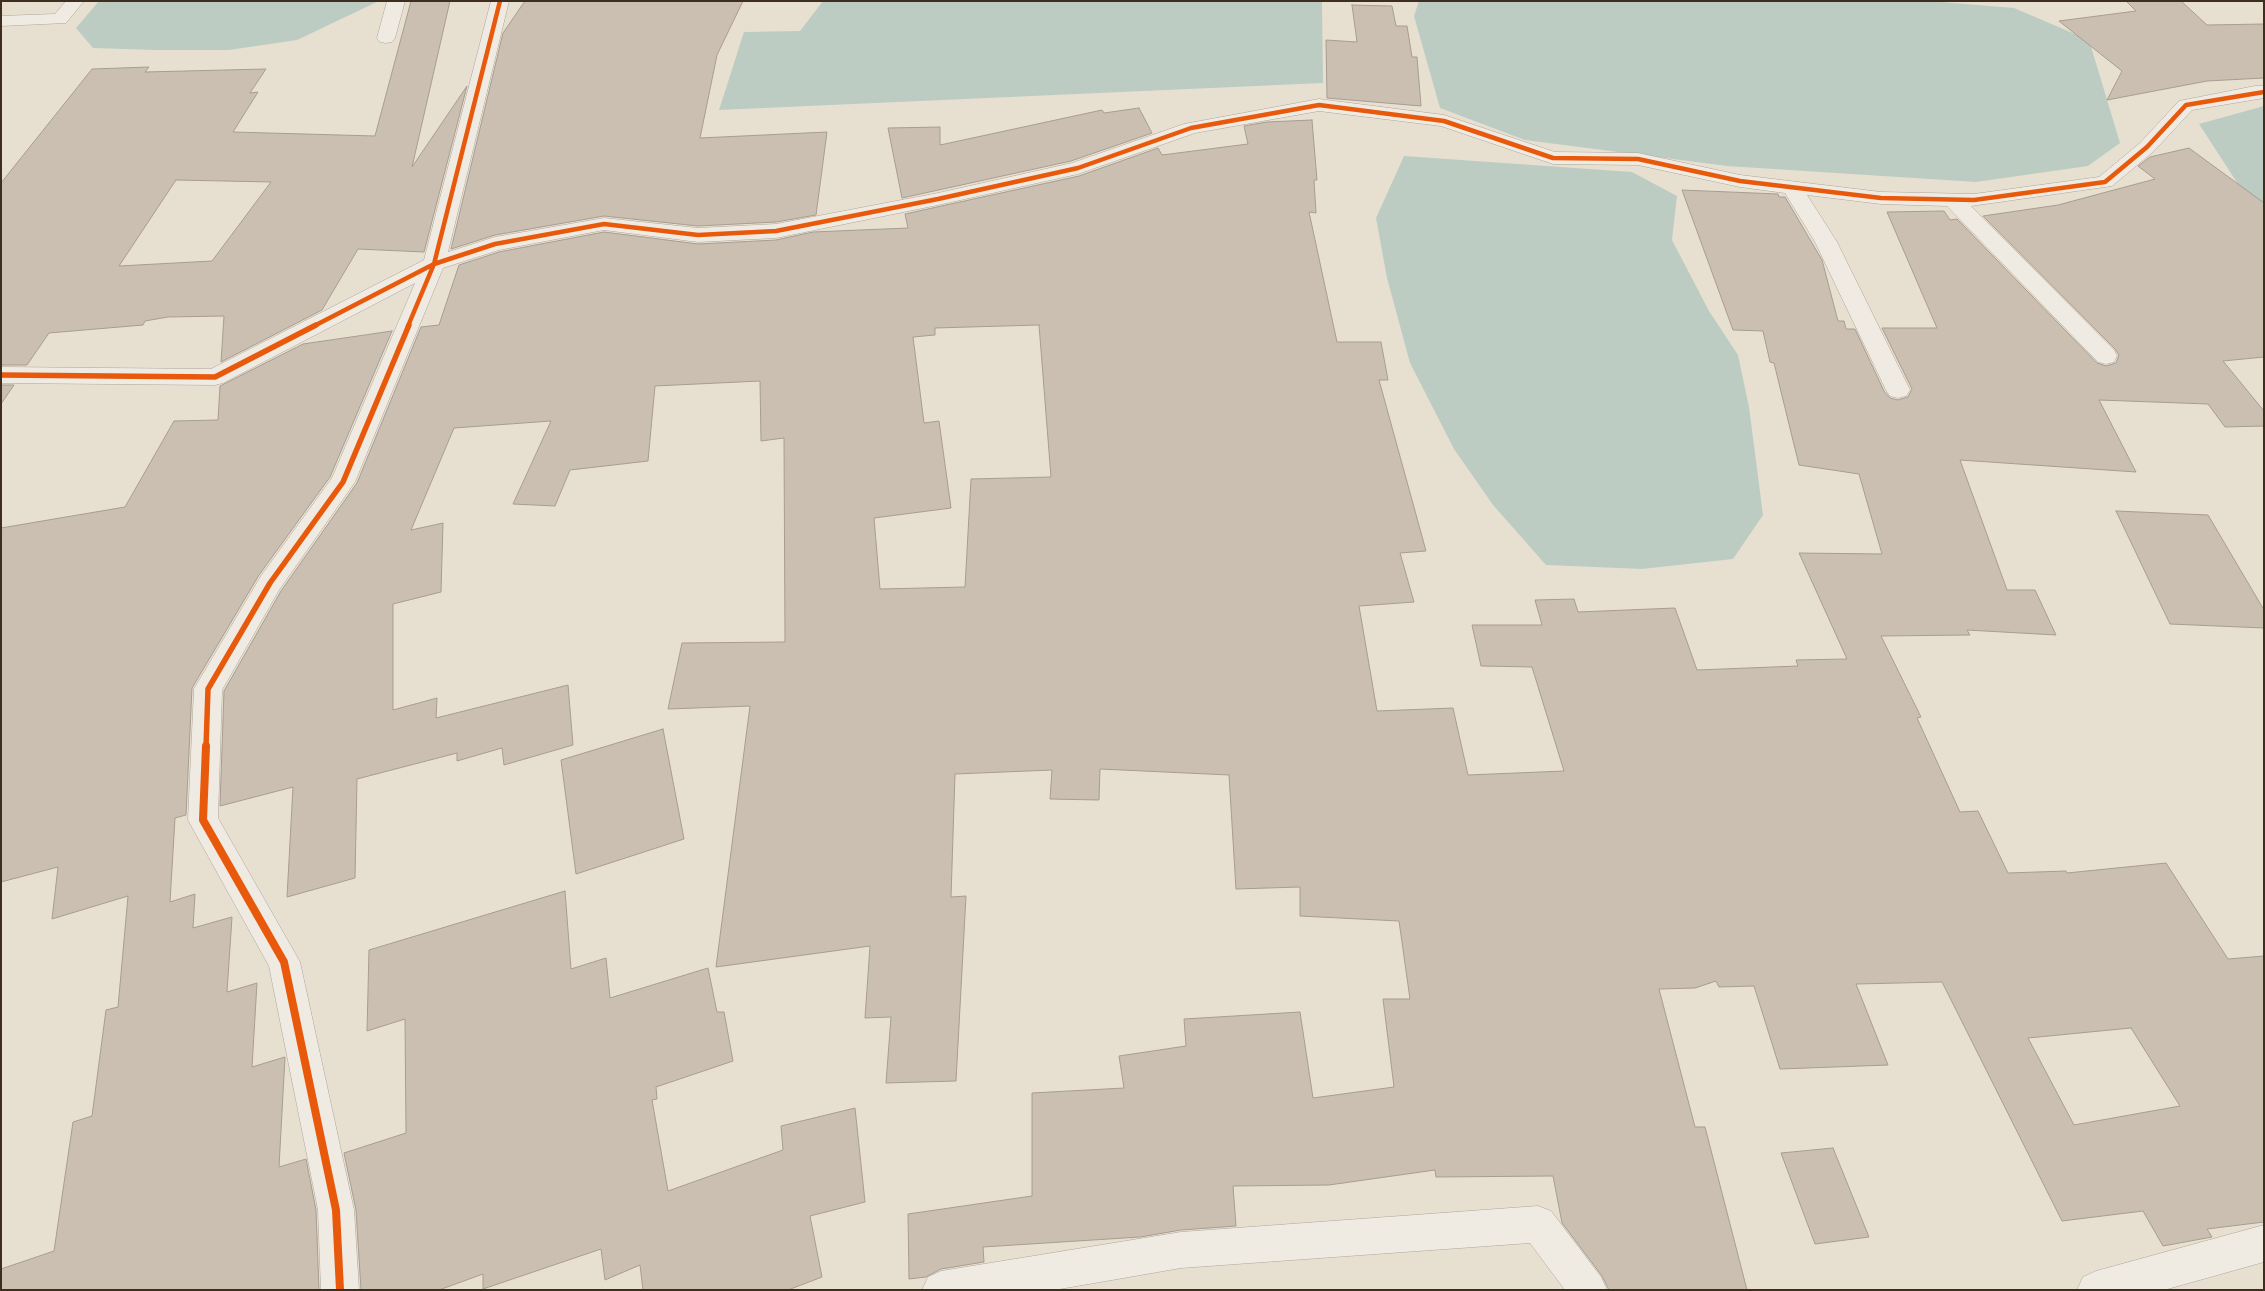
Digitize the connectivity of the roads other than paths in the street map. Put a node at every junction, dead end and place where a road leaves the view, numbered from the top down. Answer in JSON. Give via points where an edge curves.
{"nodes":[{"id":1,"x":75,"y":1,"type":"edge"},
{"id":2,"x":396,"y":1,"type":"edge"},
{"id":3,"x":500,"y":1,"type":"edge"},
{"id":4,"x":1,"y":21,"type":"edge"},
{"id":5,"x":386,"y":38,"type":"dead end"},
{"id":6,"x":2264,"y":92,"type":"edge"},
{"id":7,"x":1792,"y":187,"type":"junction"},
{"id":8,"x":1952,"y":200,"type":"junction"},
{"id":9,"x":434,"y":264,"type":"junction"},
{"id":10,"x":2106,"y":356,"type":"dead end"},
{"id":11,"x":1,"y":375,"type":"edge"},
{"id":12,"x":1898,"y":390,"type":"dead end"},
{"id":13,"x":2264,"y":1243,"type":"edge"},
{"id":14,"x":340,"y":1290,"type":"edge"},
{"id":15,"x":941,"y":1290,"type":"edge"},
{"id":16,"x":1588,"y":1290,"type":"edge"},
{"id":17,"x":2096,"y":1290,"type":"edge"}],
"edges":[{"from":1,"to":4,"type":"street","via":[[60,18]]},
{"from":2,"to":5,"type":"street"},
{"from":3,"to":9,"type":"street"},
{"from":6,"to":8,"type":"street","via":[[2186,105],[2147,147],[2105,182],[1974,200]]},
{"from":7,"to":8,"type":"street","via":[[1881,198]]},
{"from":7,"to":9,"type":"street","via":[[1740,181],[1638,159],[1553,158],[1444,121],[1319,105],[1191,128],[1078,168],[776,231],[698,235],[604,224],[495,244]]},
{"from":7,"to":12,"type":"street","via":[[1826,242]]},
{"from":8,"to":10,"type":"street"},
{"from":9,"to":11,"type":"street","via":[[215,377]]},
{"from":9,"to":14,"type":"street","via":[[344,482],[270,583],[208,689],[203,820],[284,962],[336,1210]]},
{"from":13,"to":17,"type":"street"},
{"from":15,"to":16,"type":"street","via":[[1181,1250],[1538,1224]]}]}
